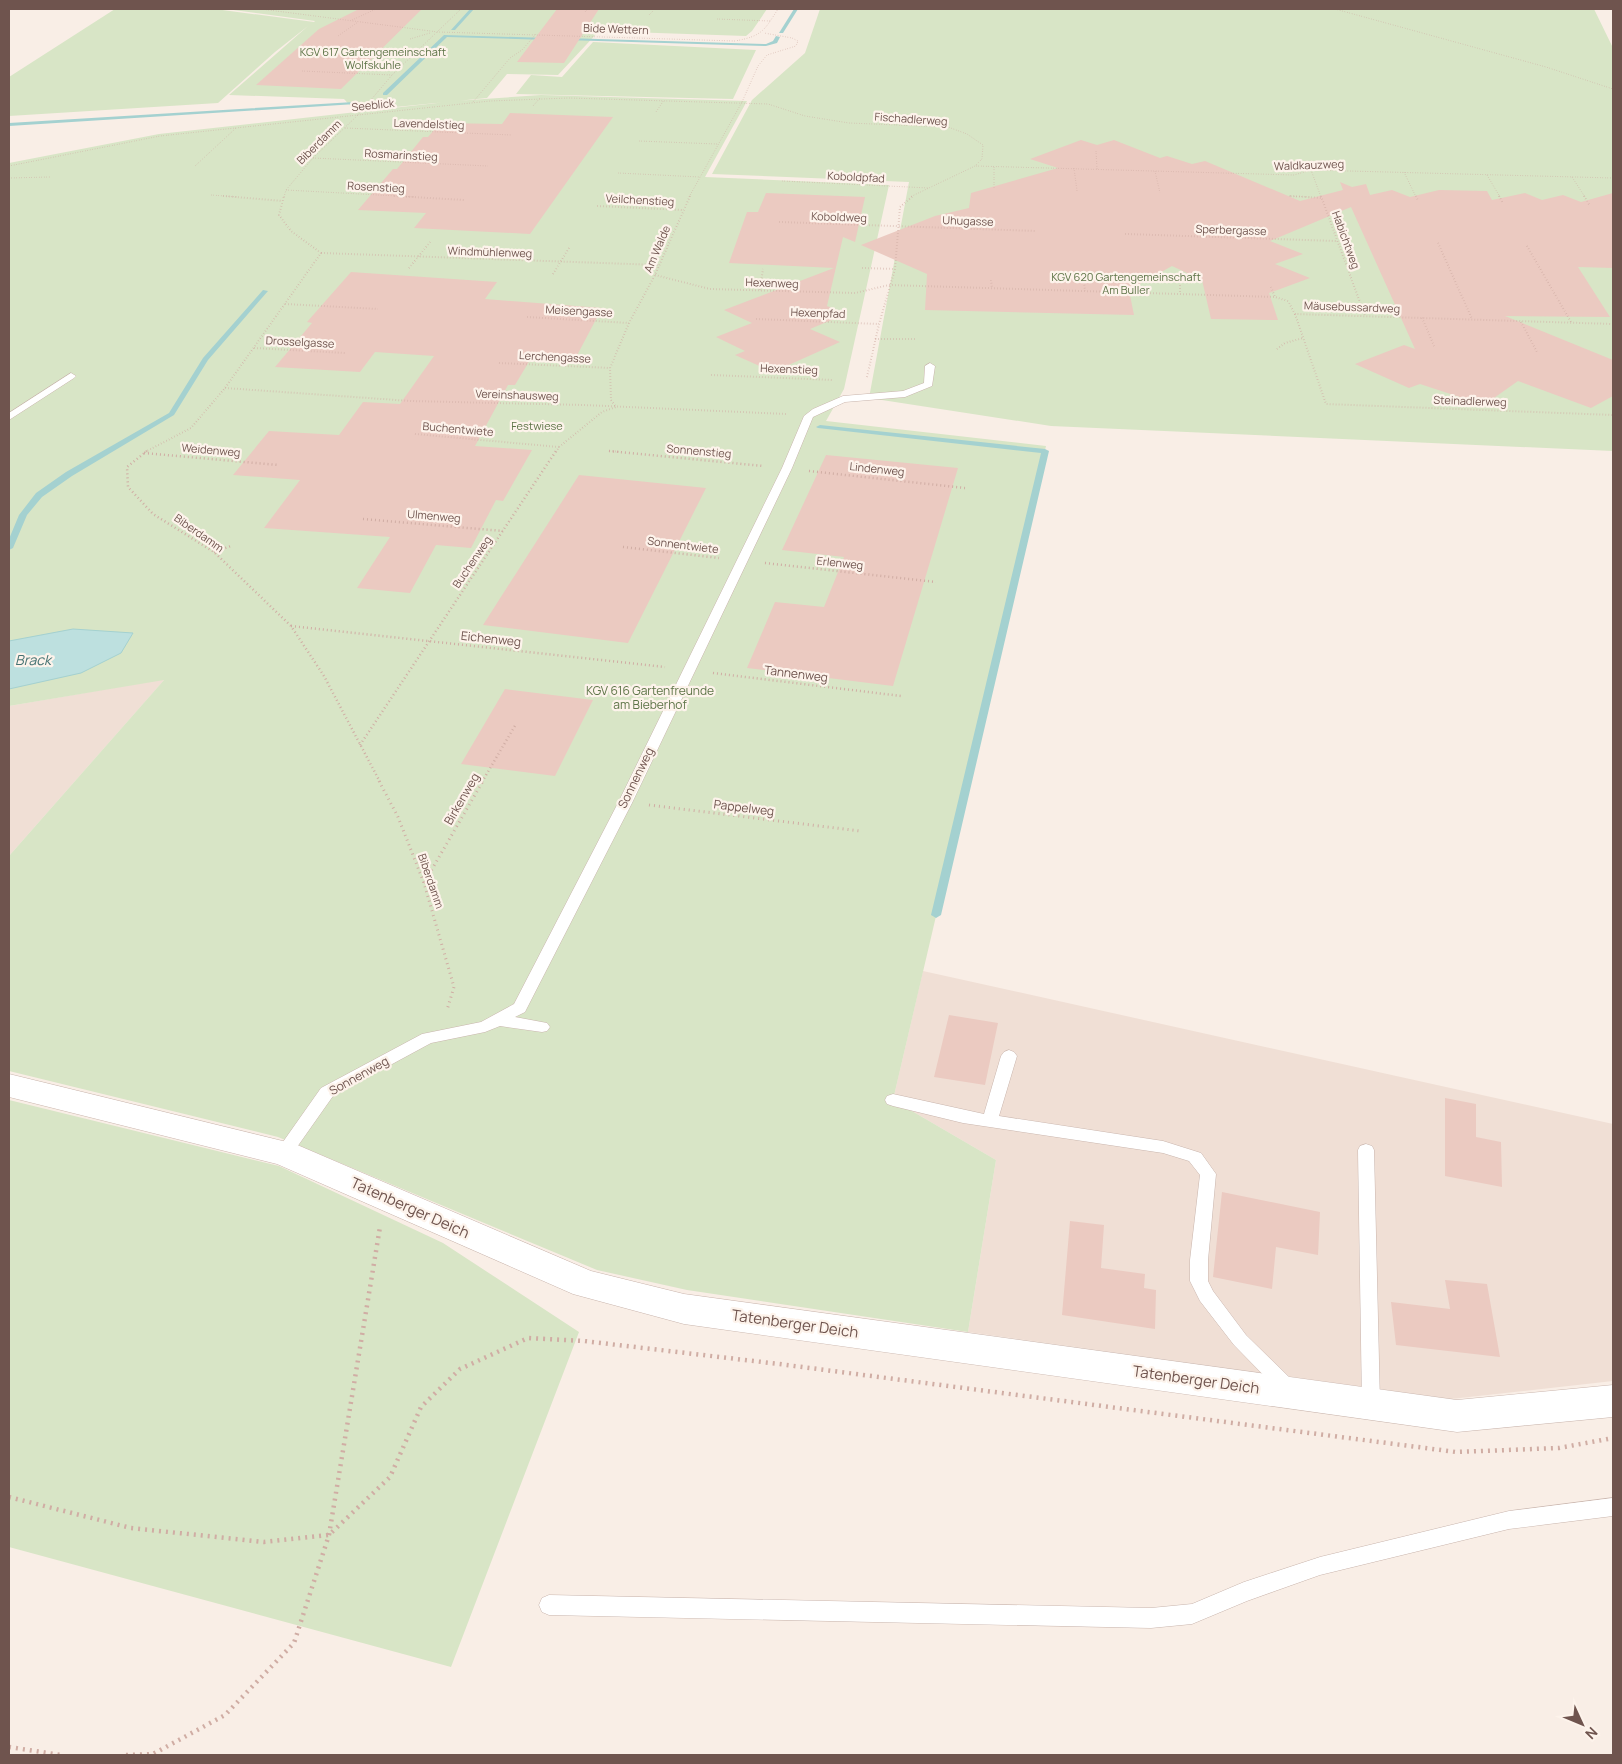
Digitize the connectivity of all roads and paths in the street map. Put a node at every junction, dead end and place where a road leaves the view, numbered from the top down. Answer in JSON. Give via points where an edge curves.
{"nodes":[{"id":1,"x":261,"y":9,"type":"edge"},
{"id":2,"x":376,"y":9,"type":"edge"},
{"id":3,"x":461,"y":9,"type":"edge"},
{"id":4,"x":588,"y":9,"type":"edge"},
{"id":5,"x":655,"y":9,"type":"edge"},
{"id":6,"x":778,"y":9,"type":"edge"},
{"id":7,"x":1335,"y":9,"type":"edge"},
{"id":8,"x":585,"y":12,"type":"dead end"},
{"id":9,"x":650,"y":15,"type":"dead end"},
{"id":10,"x":717,"y":18,"type":"dead end"},
{"id":11,"x":351,"y":20,"type":"junction"},
{"id":12,"x":358,"y":21,"type":"junction"},
{"id":13,"x":770,"y":21,"type":"junction"},
{"id":14,"x":433,"y":32,"type":"junction"},
{"id":15,"x":438,"y":32,"type":"junction"},
{"id":16,"x":764,"y":33,"type":"junction"},
{"id":17,"x":536,"y":34,"type":"junction"},
{"id":18,"x":338,"y":36,"type":"dead end"},
{"id":19,"x":410,"y":39,"type":"dead end"},
{"id":20,"x":302,"y":71,"type":"dead end"},
{"id":21,"x":392,"y":75,"type":"junction"},
{"id":22,"x":1613,"y":89,"type":"edge"},
{"id":23,"x":540,"y":98,"type":"junction"},
{"id":24,"x":664,"y":99,"type":"junction"},
{"id":25,"x":473,"y":102,"type":"junction"},
{"id":26,"x":742,"y":102,"type":"junction"},
{"id":27,"x":533,"y":106,"type":"dead end"},
{"id":28,"x":737,"y":111,"type":"dead end"},
{"id":29,"x":656,"y":112,"type":"dead end"},
{"id":30,"x":359,"y":114,"type":"junction"},
{"id":31,"x":236,"y":128,"type":"junction"},
{"id":32,"x":346,"y":128,"type":"junction"},
{"id":33,"x":512,"y":135,"type":"dead end"},
{"id":34,"x":639,"y":141,"type":"dead end"},
{"id":35,"x":717,"y":144,"type":"junction"},
{"id":36,"x":1096,"y":151,"type":"dead end"},
{"id":37,"x":313,"y":158,"type":"junction"},
{"id":38,"x":9,"y":166,"type":"edge"},
{"id":39,"x":195,"y":166,"type":"dead end"},
{"id":40,"x":488,"y":166,"type":"dead end"},
{"id":41,"x":975,"y":166,"type":"junction"},
{"id":42,"x":994,"y":167,"type":"junction"},
{"id":43,"x":1191,"y":167,"type":"dead end"},
{"id":44,"x":1074,"y":168,"type":"junction"},
{"id":45,"x":1097,"y":169,"type":"junction"},
{"id":46,"x":1311,"y":170,"type":"junction"},
{"id":47,"x":1155,"y":171,"type":"junction"},
{"id":48,"x":1191,"y":172,"type":"junction"},
{"id":49,"x":1404,"y":172,"type":"junction"},
{"id":50,"x":618,"y":173,"type":"dead end"},
{"id":51,"x":1487,"y":175,"type":"junction"},
{"id":52,"x":50,"y":177,"type":"dead end"},
{"id":53,"x":700,"y":177,"type":"junction"},
{"id":54,"x":1572,"y":177,"type":"junction"},
{"id":55,"x":9,"y":178,"type":"edge"},
{"id":56,"x":1613,"y":178,"type":"edge"},
{"id":57,"x":782,"y":181,"type":"dead end"},
{"id":58,"x":929,"y":188,"type":"junction"},
{"id":59,"x":994,"y":189,"type":"dead end"},
{"id":60,"x":286,"y":190,"type":"junction"},
{"id":61,"x":1077,"y":191,"type":"dead end"},
{"id":62,"x":1160,"y":193,"type":"dead end"},
{"id":63,"x":211,"y":195,"type":"dead end"},
{"id":64,"x":1289,"y":196,"type":"dead end"},
{"id":65,"x":1321,"y":198,"type":"junction"},
{"id":66,"x":464,"y":200,"type":"dead end"},
{"id":67,"x":1418,"y":200,"type":"dead end"},
{"id":68,"x":282,"y":202,"type":"junction"},
{"id":69,"x":1503,"y":203,"type":"dead end"},
{"id":70,"x":597,"y":206,"type":"dead end"},
{"id":71,"x":1590,"y":206,"type":"dead end"},
{"id":72,"x":682,"y":210,"type":"junction"},
{"id":73,"x":779,"y":222,"type":"dead end"},
{"id":74,"x":899,"y":226,"type":"junction"},
{"id":75,"x":1036,"y":231,"type":"dead end"},
{"id":76,"x":1125,"y":234,"type":"dead end"},
{"id":77,"x":431,"y":241,"type":"dead end"},
{"id":78,"x":1336,"y":241,"type":"junction"},
{"id":79,"x":1438,"y":243,"type":"dead end"},
{"id":80,"x":1527,"y":246,"type":"dead end"},
{"id":81,"x":569,"y":248,"type":"dead end"},
{"id":82,"x":321,"y":253,"type":"junction"},
{"id":83,"x":417,"y":257,"type":"junction"},
{"id":84,"x":560,"y":263,"type":"junction"},
{"id":85,"x":659,"y":265,"type":"junction"},
{"id":86,"x":409,"y":268,"type":"dead end"},
{"id":87,"x":862,"y":268,"type":"dead end"},
{"id":88,"x":764,"y":269,"type":"dead end"},
{"id":89,"x":895,"y":269,"type":"junction"},
{"id":90,"x":553,"y":274,"type":"dead end"},
{"id":91,"x":654,"y":275,"type":"junction"},
{"id":92,"x":991,"y":280,"type":"dead end"},
{"id":93,"x":1084,"y":282,"type":"dead end"},
{"id":94,"x":889,"y":284,"type":"junction"},
{"id":95,"x":1180,"y":285,"type":"dead end"},
{"id":96,"x":1271,"y":287,"type":"dead end"},
{"id":97,"x":992,"y":288,"type":"junction"},
{"id":98,"x":760,"y":290,"type":"junction"},
{"id":99,"x":1085,"y":291,"type":"junction"},
{"id":100,"x":1180,"y":294,"type":"junction"},
{"id":101,"x":1275,"y":297,"type":"junction"},
{"id":102,"x":285,"y":304,"type":"junction"},
{"id":103,"x":378,"y":309,"type":"dead end"},
{"id":104,"x":1295,"y":314,"type":"junction"},
{"id":105,"x":1365,"y":316,"type":"junction"},
{"id":106,"x":527,"y":317,"type":"dead end"},
{"id":107,"x":1422,"y":318,"type":"junction"},
{"id":108,"x":756,"y":320,"type":"dead end"},
{"id":109,"x":1472,"y":320,"type":"junction"},
{"id":110,"x":1520,"y":321,"type":"junction"},
{"id":111,"x":629,"y":322,"type":"junction"},
{"id":112,"x":1571,"y":323,"type":"junction"},
{"id":113,"x":879,"y":324,"type":"junction"},
{"id":114,"x":1613,"y":324,"type":"edge"},
{"id":115,"x":1303,"y":338,"type":"junction"},
{"id":116,"x":875,"y":339,"type":"junction"},
{"id":117,"x":916,"y":339,"type":"dead end"},
{"id":118,"x":254,"y":348,"type":"junction"},
{"id":119,"x":1435,"y":348,"type":"dead end"},
{"id":120,"x":1276,"y":349,"type":"dead end"},
{"id":121,"x":1537,"y":352,"type":"dead end"},
{"id":122,"x":346,"y":353,"type":"dead end"},
{"id":123,"x":499,"y":363,"type":"dead end"},
{"id":124,"x":930,"y":366,"type":"dead end"},
{"id":125,"x":610,"y":368,"type":"junction"},
{"id":126,"x":711,"y":375,"type":"dead end"},
{"id":127,"x":71,"y":376,"type":"dead end"},
{"id":128,"x":866,"y":381,"type":"junction"},
{"id":129,"x":225,"y":388,"type":"junction"},
{"id":130,"x":863,"y":397,"type":"junction"},
{"id":131,"x":616,"y":407,"type":"junction"},
{"id":132,"x":1613,"y":415,"type":"edge"},
{"id":133,"x":809,"y":416,"type":"junction"},
{"id":134,"x":9,"y":417,"type":"edge"},
{"id":135,"x":415,"y":434,"type":"dead end"},
{"id":136,"x":559,"y":447,"type":"junction"},
{"id":137,"x":609,"y":451,"type":"dead end"},
{"id":138,"x":143,"y":453,"type":"junction"},
{"id":139,"x":278,"y":465,"type":"dead end"},
{"id":140,"x":787,"y":468,"type":"junction"},
{"id":141,"x":965,"y":488,"type":"dead end"},
{"id":142,"x":363,"y":519,"type":"dead end"},
{"id":143,"x":503,"y":531,"type":"junction"},
{"id":144,"x":231,"y":546,"type":"dead end"},
{"id":145,"x":623,"y":547,"type":"dead end"},
{"id":146,"x":214,"y":552,"type":"junction"},
{"id":147,"x":742,"y":560,"type":"junction"},
{"id":148,"x":936,"y":582,"type":"dead end"},
{"id":149,"x":291,"y":626,"type":"junction"},
{"id":150,"x":430,"y":640,"type":"junction"},
{"id":151,"x":689,"y":670,"type":"junction"},
{"id":152,"x":901,"y":696,"type":"dead end"},
{"id":153,"x":516,"y":724,"type":"dead end"},
{"id":154,"x":360,"y":745,"type":"junction"},
{"id":155,"x":625,"y":802,"type":"junction"},
{"id":156,"x":860,"y":831,"type":"dead end"},
{"id":157,"x":424,"y":883,"type":"junction"},
{"id":158,"x":498,"y":1020,"type":"junction"},
{"id":159,"x":542,"y":1027,"type":"dead end"},
{"id":160,"x":427,"y":1038,"type":"junction"},
{"id":161,"x":1009,"y":1056,"type":"dead end"},
{"id":162,"x":9,"y":1086,"type":"edge"},
{"id":163,"x":893,"y":1100,"type":"dead end"},
{"id":164,"x":990,"y":1121,"type":"junction"},
{"id":165,"x":1366,"y":1150,"type":"dead end"},
{"id":166,"x":284,"y":1153,"type":"junction"},
{"id":167,"x":383,"y":1196,"type":"junction"},
{"id":168,"x":1292,"y":1393,"type":"junction"},
{"id":169,"x":1613,"y":1401,"type":"edge"},
{"id":170,"x":1371,"y":1404,"type":"junction"},
{"id":171,"x":1613,"y":1438,"type":"edge"},
{"id":172,"x":9,"y":1496,"type":"edge"},
{"id":173,"x":1613,"y":1508,"type":"edge"},
{"id":174,"x":329,"y":1535,"type":"junction"},
{"id":175,"x":549,"y":1605,"type":"dead end"},
{"id":176,"x":9,"y":1747,"type":"edge"},
{"id":177,"x":61,"y":1755,"type":"edge"},
{"id":178,"x":126,"y":1755,"type":"edge"}],
"edges":[{"from":1,"to":11,"type":"path"},
{"from":2,"to":11,"type":"path"},
{"from":3,"to":15,"type":"path","name":"Biberdamm"},
{"from":4,"to":8,"type":"path"},
{"from":5,"to":9,"type":"path"},
{"from":6,"to":13,"type":"path"},
{"from":7,"to":22,"type":"path","via":[[1546,67]]},
{"from":10,"to":13,"type":"path"},
{"from":11,"to":12,"type":"path"},
{"from":12,"to":14,"type":"path"},
{"from":12,"to":18,"type":"path"},
{"from":13,"to":16,"type":"path"},
{"from":14,"to":15,"type":"path","name":"Bide Wettern"},
{"from":14,"to":19,"type":"path"},
{"from":15,"to":17,"type":"path","name":"Bide Wettern"},
{"from":15,"to":21,"type":"path","name":"Biberdamm"},
{"from":16,"to":17,"type":"path","name":"Bide Wettern","via":[[735,41]]},
{"from":16,"to":26,"type":"path","name":"Am Walde","via":[[798,41],[796,46],[767,55],[758,66]]},
{"from":17,"to":25,"type":"path","via":[[510,58]]},
{"from":20,"to":21,"type":"path"},
{"from":21,"to":30,"type":"path","name":"Biberdamm"},
{"from":23,"to":24,"type":"path","name":"Seeblick"},
{"from":23,"to":25,"type":"path","name":"Seeblick"},
{"from":23,"to":27,"type":"path"},
{"from":24,"to":26,"type":"path","name":"Seeblick"},
{"from":24,"to":29,"type":"path"},
{"from":25,"to":30,"type":"path","name":"Seeblick"},
{"from":26,"to":28,"type":"path","name":"Am Walde"},
{"from":26,"to":35,"type":"path","name":"Am Walde"},
{"from":26,"to":41,"type":"path","name":"Fischadlerweg","via":[[768,104],[806,116],[849,122],[948,128],[967,134],[983,145],[982,159]]},
{"from":30,"to":31,"type":"path","name":"Seeblick"},
{"from":30,"to":32,"type":"path","name":"Biberdamm"},
{"from":31,"to":38,"type":"path","name":"Seeblick","via":[[110,144]]},
{"from":31,"to":39,"type":"path"},
{"from":32,"to":33,"type":"path","name":"Lavendelstieg"},
{"from":32,"to":37,"type":"path","name":"Biberdamm"},
{"from":34,"to":35,"type":"path"},
{"from":35,"to":53,"type":"path","name":"Am Walde"},
{"from":36,"to":45,"type":"path"},
{"from":37,"to":40,"type":"path","name":"Rosmarinstieg"},
{"from":37,"to":60,"type":"path","name":"Biberdamm"},
{"from":41,"to":42,"type":"path","name":"Waldkauzweg"},
{"from":41,"to":58,"type":"path"},
{"from":42,"to":44,"type":"path","name":"Waldkauzweg"},
{"from":42,"to":59,"type":"path"},
{"from":43,"to":48,"type":"path"},
{"from":44,"to":45,"type":"path","name":"Waldkauzweg"},
{"from":44,"to":61,"type":"path"},
{"from":45,"to":47,"type":"path","name":"Waldkauzweg"},
{"from":46,"to":48,"type":"path","name":"Waldkauzweg","via":[[1294,175]]},
{"from":46,"to":49,"type":"path","name":"Waldkauzweg"},
{"from":46,"to":65,"type":"path","name":"Habichtweg"},
{"from":47,"to":48,"type":"path","name":"Waldkauzweg"},
{"from":47,"to":62,"type":"path"},
{"from":49,"to":51,"type":"path","name":"Waldkauzweg"},
{"from":49,"to":67,"type":"path"},
{"from":50,"to":53,"type":"path"},
{"from":51,"to":54,"type":"path","name":"Waldkauzweg"},
{"from":51,"to":69,"type":"path"},
{"from":52,"to":55,"type":"path"},
{"from":53,"to":72,"type":"path","name":"Am Walde"},
{"from":54,"to":56,"type":"path","name":"Waldkauzweg"},
{"from":54,"to":71,"type":"path"},
{"from":57,"to":58,"type":"path","name":"Koboldpfad"},
{"from":58,"to":74,"type":"path","via":[[909,198],[900,207]]},
{"from":60,"to":66,"type":"path","name":"Rosenstieg"},
{"from":60,"to":68,"type":"path","name":"Biberdamm"},
{"from":63,"to":68,"type":"path"},
{"from":64,"to":65,"type":"path"},
{"from":65,"to":78,"type":"path","name":"Habichtweg"},
{"from":68,"to":82,"type":"path","name":"Biberdamm","via":[[279,215],[292,231]]},
{"from":70,"to":72,"type":"path","name":"Veilchenstieg"},
{"from":72,"to":85,"type":"path","name":"Am Walde"},
{"from":73,"to":74,"type":"path","name":"Koboldweg"},
{"from":74,"to":75,"type":"path","name":"Uhugasse"},
{"from":74,"to":89,"type":"path"},
{"from":76,"to":78,"type":"path","name":"Sperbergasse"},
{"from":77,"to":83,"type":"path"},
{"from":78,"to":105,"type":"path","name":"Habichtweg"},
{"from":79,"to":109,"type":"path"},
{"from":80,"to":112,"type":"path"},
{"from":81,"to":84,"type":"path"},
{"from":82,"to":83,"type":"path","name":"Windmühlenweg"},
{"from":82,"to":102,"type":"path","name":"Biberdamm"},
{"from":83,"to":84,"type":"path","name":"Windmühlenweg"},
{"from":83,"to":86,"type":"path"},
{"from":84,"to":85,"type":"path","name":"Windmühlenweg"},
{"from":84,"to":90,"type":"path"},
{"from":85,"to":91,"type":"path","name":"Am Walde"},
{"from":87,"to":89,"type":"path"},
{"from":88,"to":98,"type":"path"},
{"from":89,"to":94,"type":"path"},
{"from":91,"to":98,"type":"path","name":"Hexenweg","via":[[710,289]]},
{"from":91,"to":111,"type":"path","name":"Am Walde"},
{"from":92,"to":97,"type":"path"},
{"from":93,"to":99,"type":"path"},
{"from":94,"to":97,"type":"path"},
{"from":94,"to":98,"type":"path","name":"Hexenweg","via":[[855,293]]},
{"from":94,"to":113,"type":"path"},
{"from":95,"to":100,"type":"path"},
{"from":96,"to":101,"type":"path"},
{"from":97,"to":99,"type":"path"},
{"from":99,"to":100,"type":"path"},
{"from":100,"to":101,"type":"path"},
{"from":101,"to":104,"type":"path","name":"Mäusebussardweg","via":[[1288,301]]},
{"from":102,"to":103,"type":"path"},
{"from":102,"to":118,"type":"path","name":"Biberdamm"},
{"from":104,"to":105,"type":"path","name":"Mäusebussardweg"},
{"from":104,"to":115,"type":"path"},
{"from":105,"to":107,"type":"path","name":"Mäusebussardweg"},
{"from":106,"to":111,"type":"path","name":"Meisengasse"},
{"from":107,"to":109,"type":"path","name":"Mäusebussardweg"},
{"from":107,"to":119,"type":"path"},
{"from":108,"to":113,"type":"path","name":"Hexenpfad"},
{"from":109,"to":110,"type":"path","name":"Mäusebussardweg"},
{"from":110,"to":112,"type":"path","name":"Mäusebussardweg"},
{"from":110,"to":121,"type":"path"},
{"from":111,"to":125,"type":"path","name":"Am Walde"},
{"from":112,"to":114,"type":"path","name":"Mäusebussardweg"},
{"from":113,"to":116,"type":"path"},
{"from":115,"to":120,"type":"path"},
{"from":115,"to":132,"type":"path","name":"Steinadlerweg","via":[[1326,404]]},
{"from":116,"to":117,"type":"path"},
{"from":116,"to":128,"type":"path"},
{"from":118,"to":122,"type":"path","name":"Drosselgasse"},
{"from":118,"to":129,"type":"path","name":"Biberdamm"},
{"from":123,"to":125,"type":"path","name":"Lerchengasse"},
{"from":124,"to":130,"type":"lane","via":[[929,384],[905,394]]},
{"from":125,"to":131,"type":"path","name":"Am Walde","via":[[611,400]]},
{"from":126,"to":128,"type":"path","name":"Hexenstieg"},
{"from":127,"to":134,"type":"lane"},
{"from":128,"to":130,"type":"path"},
{"from":129,"to":131,"type":"path","name":"Vereinshausweg","via":[[411,400]]},
{"from":129,"to":138,"type":"path","name":"Biberdamm","via":[[191,428]]},
{"from":130,"to":133,"type":"lane","via":[[843,399]]},
{"from":131,"to":133,"type":"path","name":"Vereinshausweg"},
{"from":131,"to":136,"type":"path","name":"Buchenweg","via":[[602,412]]},
{"from":133,"to":140,"type":"lane","name":"Sonnenweg"},
{"from":135,"to":136,"type":"path","name":"Buchentwiete"},
{"from":136,"to":143,"type":"path","name":"Buchenweg"},
{"from":137,"to":140,"type":"path","name":"Sonnenstieg"},
{"from":138,"to":139,"type":"path","name":"Weidenweg"},
{"from":138,"to":146,"type":"path","name":"Biberdamm","via":[[127,468],[128,487],[153,514]]},
{"from":140,"to":141,"type":"path","name":"Lindenweg"},
{"from":140,"to":147,"type":"lane","name":"Sonnenweg"},
{"from":142,"to":143,"type":"path","name":"Ulmenweg"},
{"from":143,"to":150,"type":"path","name":"Buchenweg"},
{"from":144,"to":146,"type":"path"},
{"from":145,"to":147,"type":"path","name":"Sonnentwiete"},
{"from":146,"to":149,"type":"path","name":"Biberdamm"},
{"from":147,"to":148,"type":"path","name":"Erlenweg"},
{"from":147,"to":151,"type":"lane","name":"Sonnenweg"},
{"from":149,"to":150,"type":"path","name":"Eichenweg"},
{"from":149,"to":154,"type":"path","name":"Biberdamm","via":[[324,676]]},
{"from":150,"to":151,"type":"path","name":"Eichenweg"},
{"from":150,"to":154,"type":"path","name":"Buchenweg"},
{"from":151,"to":152,"type":"path","name":"Tannenweg"},
{"from":151,"to":155,"type":"lane","name":"Sonnenweg"},
{"from":153,"to":157,"type":"path","name":"Birkenweg"},
{"from":154,"to":157,"type":"path","name":"Biberdamm","via":[[398,817]]},
{"from":155,"to":156,"type":"path","name":"Pappelweg"},
{"from":155,"to":158,"type":"lane","name":"Sonnenweg","via":[[520,1008]]},
{"from":157,"to":160,"type":"path","name":"Biberdamm","via":[[454,987],[445,1020]]},
{"from":158,"to":159,"type":"lane"},
{"from":158,"to":160,"type":"lane","name":"Sonnenweg","via":[[485,1027]]},
{"from":160,"to":166,"type":"lane","name":"Sonnenweg","via":[[327,1092]]},
{"from":161,"to":164,"type":"lane"},
{"from":162,"to":166,"type":"street","name":"Tatenberger Deich"},
{"from":163,"to":164,"type":"lane"},
{"from":164,"to":168,"type":"lane","via":[[1164,1147],[1195,1156],[1208,1174],[1199,1281],[1206,1296],[1240,1340]]},
{"from":165,"to":170,"type":"lane"},
{"from":166,"to":167,"type":"street","name":"Tatenberger Deich"},
{"from":167,"to":168,"type":"street","name":"Tatenberger Deich","via":[[585,1284],[684,1308]]},
{"from":167,"to":174,"type":"path"},
{"from":168,"to":170,"type":"street","name":"Tatenberger Deich"},
{"from":169,"to":170,"type":"street","name":"Tatenberger Deich","via":[[1457,1416]]},
{"from":171,"to":174,"type":"path","via":[[1559,1448],[1456,1452],[778,1364],[584,1341],[528,1338],[460,1369],[421,1407],[390,1477]]},
{"from":172,"to":174,"type":"path","via":[[131,1528],[264,1542]]},
{"from":173,"to":175,"type":"lane","via":[[1509,1520],[1320,1566],[1192,1614],[1150,1618]]},
{"from":174,"to":178,"type":"path","via":[[294,1642],[225,1715],[152,1754]]},
{"from":176,"to":177,"type":"path"}]}
